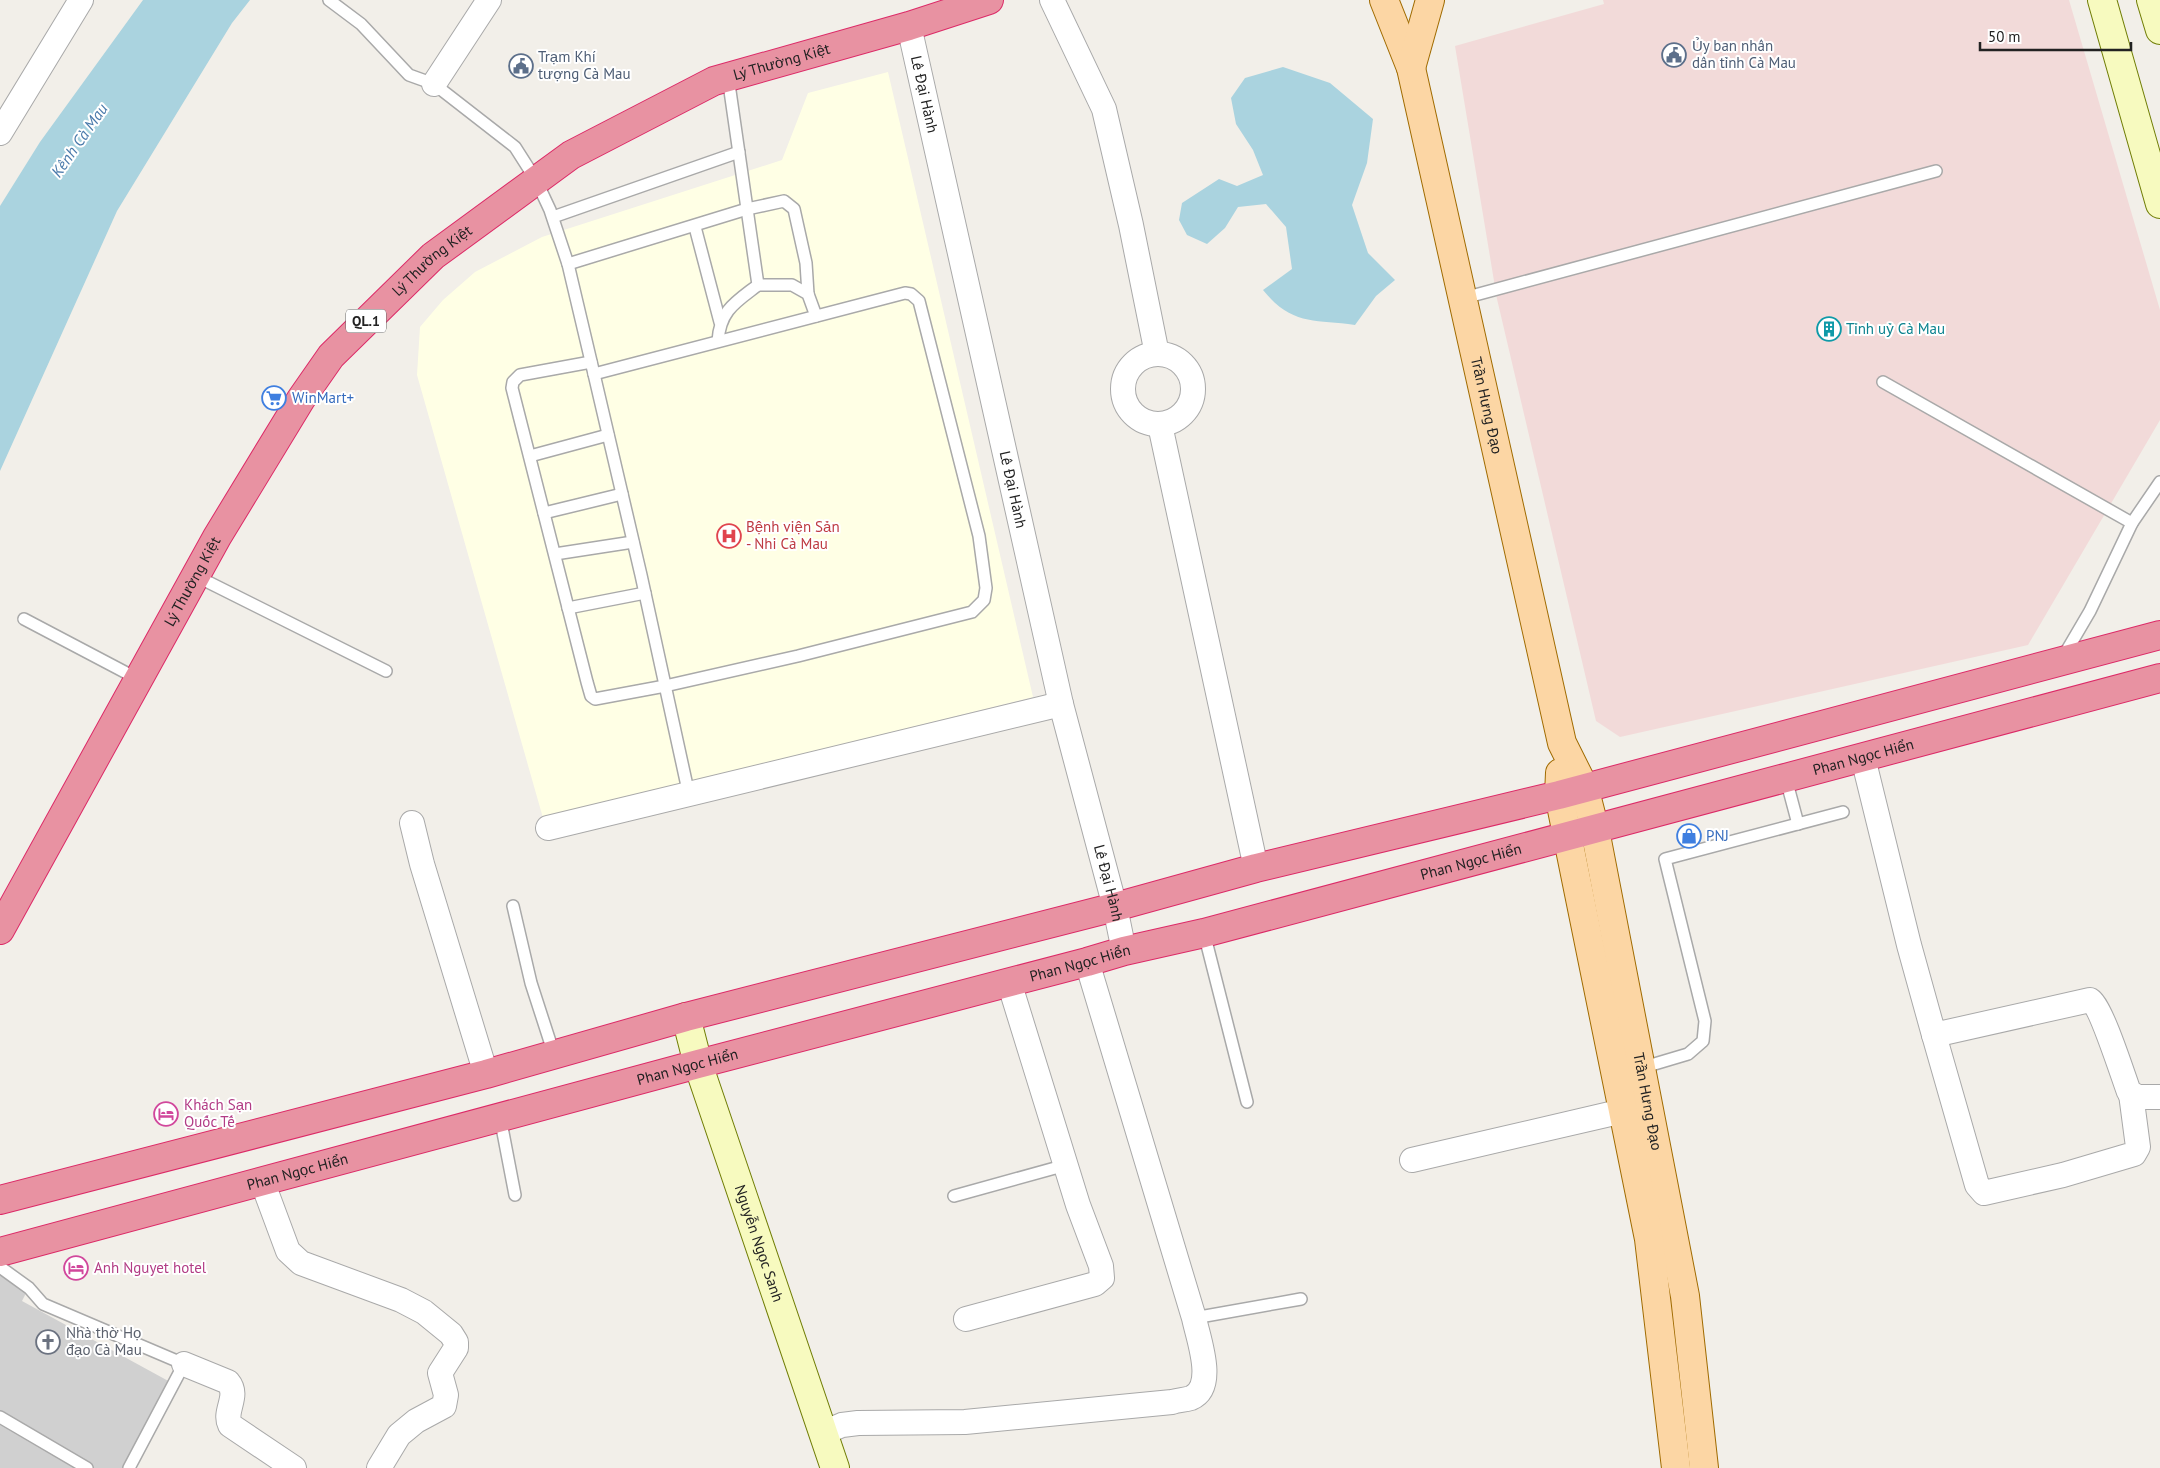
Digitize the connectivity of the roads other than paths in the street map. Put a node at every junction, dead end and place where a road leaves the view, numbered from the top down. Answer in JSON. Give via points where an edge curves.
{"nodes":[{"id":1,"x":81,"y":0,"type":"edge"},
{"id":2,"x":329,"y":0,"type":"edge"},
{"id":3,"x":489,"y":0,"type":"edge"},
{"id":4,"x":988,"y":0,"type":"edge"},
{"id":5,"x":1052,"y":0,"type":"edge"},
{"id":6,"x":1384,"y":0,"type":"edge"},
{"id":7,"x":1430,"y":0,"type":"edge"},
{"id":8,"x":2102,"y":0,"type":"edge"},
{"id":9,"x":2151,"y":0,"type":"edge"},
{"id":10,"x":959,"y":4,"type":"edge"},
{"id":11,"x":909,"y":26,"type":"junction"},
{"id":12,"x":2160,"y":30,"type":"edge"},
{"id":13,"x":1411,"y":68,"type":"junction"},
{"id":14,"x":728,"y":77,"type":"junction"},
{"id":15,"x":434,"y":84,"type":"junction"},
{"id":16,"x":0,"y":133,"type":"edge"},
{"id":17,"x":739,"y":152,"type":"junction"},
{"id":18,"x":1936,"y":171,"type":"dead end"},
{"id":19,"x":536,"y":180,"type":"junction"},
{"id":20,"x":2160,"y":204,"type":"edge"},
{"id":21,"x":747,"y":209,"type":"junction"},
{"id":22,"x":553,"y":217,"type":"junction"},
{"id":23,"x":695,"y":227,"type":"junction"},
{"id":24,"x":568,"y":264,"type":"junction"},
{"id":25,"x":758,"y":285,"type":"junction"},
{"id":26,"x":808,"y":294,"type":"junction"},
{"id":27,"x":1464,"y":298,"type":"junction"},
{"id":28,"x":816,"y":316,"type":"junction"},
{"id":29,"x":720,"y":322,"type":"junction"},
{"id":30,"x":718,"y":340,"type":"junction"},
{"id":31,"x":1157,"y":354,"type":"junction"},
{"id":32,"x":590,"y":362,"type":"junction"},
{"id":33,"x":594,"y":374,"type":"junction"},
{"id":34,"x":1883,"y":382,"type":"dead end"},
{"id":35,"x":1160,"y":425,"type":"junction"},
{"id":36,"x":608,"y":435,"type":"junction"},
{"id":37,"x":530,"y":456,"type":"junction"},
{"id":38,"x":2160,"y":482,"type":"edge"},
{"id":39,"x":622,"y":494,"type":"junction"},
{"id":40,"x":544,"y":513,"type":"junction"},
{"id":41,"x":2132,"y":523,"type":"junction"},
{"id":42,"x":633,"y":542,"type":"junction"},
{"id":43,"x":555,"y":554,"type":"junction"},
{"id":44,"x":196,"y":576,"type":"junction"},
{"id":45,"x":645,"y":593,"type":"junction"},
{"id":46,"x":568,"y":608,"type":"junction"},
{"id":47,"x":24,"y":619,"type":"dead end"},
{"id":48,"x":2160,"y":635,"type":"edge"},
{"id":49,"x":2060,"y":663,"type":"junction"},
{"id":50,"x":386,"y":671,"type":"dead end"},
{"id":51,"x":2160,"y":678,"type":"edge"},
{"id":52,"x":138,"y":679,"type":"junction"},
{"id":53,"x":665,"y":686,"type":"junction"},
{"id":54,"x":1062,"y":704,"type":"junction"},
{"id":55,"x":1562,"y":743,"type":"junction"},
{"id":56,"x":1863,"y":758,"type":"junction"},
{"id":57,"x":1786,"y":778,"type":"junction"},
{"id":58,"x":1584,"y":787,"type":"junction"},
{"id":59,"x":689,"y":795,"type":"junction"},
{"id":60,"x":1559,"y":795,"type":"junction"},
{"id":61,"x":1843,"y":812,"type":"dead end"},
{"id":62,"x":412,"y":823,"type":"dead end"},
{"id":63,"x":1798,"y":824,"type":"junction"},
{"id":64,"x":548,"y":828,"type":"dead end"},
{"id":65,"x":1595,"y":830,"type":"junction"},
{"id":66,"x":1568,"y":837,"type":"junction"},
{"id":67,"x":1256,"y":868,"type":"junction"},
{"id":68,"x":513,"y":906,"type":"dead end"},
{"id":69,"x":1115,"y":907,"type":"junction"},
{"id":70,"x":0,"y":930,"type":"edge"},
{"id":71,"x":1204,"y":933,"type":"junction"},
{"id":72,"x":1124,"y":951,"type":"junction"},
{"id":73,"x":1087,"y":962,"type":"junction"},
{"id":74,"x":1009,"y":982,"type":"junction"},
{"id":75,"x":686,"y":1017,"type":"junction"},
{"id":76,"x":1934,"y":1035,"type":"junction"},
{"id":77,"x":554,"y":1054,"type":"junction"},
{"id":78,"x":698,"y":1064,"type":"junction"},
{"id":79,"x":1640,"y":1068,"type":"junction"},
{"id":80,"x":486,"y":1074,"type":"junction"},
{"id":81,"x":2131,"y":1094,"type":"junction"},
{"id":82,"x":2160,"y":1097,"type":"edge"},
{"id":83,"x":1246,"y":1102,"type":"dead end"},
{"id":84,"x":1623,"y":1112,"type":"junction"},
{"id":85,"x":500,"y":1117,"type":"junction"},
{"id":86,"x":1412,"y":1160,"type":"dead end"},
{"id":87,"x":1066,"y":1165,"type":"junction"},
{"id":88,"x":262,"y":1181,"type":"junction"},
{"id":89,"x":515,"y":1195,"type":"dead end"},
{"id":90,"x":954,"y":1196,"type":"dead end"},
{"id":91,"x":0,"y":1200,"type":"edge"},
{"id":92,"x":1655,"y":1207,"type":"junction"},
{"id":93,"x":0,"y":1252,"type":"edge"},
{"id":94,"x":0,"y":1268,"type":"edge"},
{"id":95,"x":1301,"y":1299,"type":"dead end"},
{"id":96,"x":1194,"y":1318,"type":"junction"},
{"id":97,"x":966,"y":1319,"type":"dead end"},
{"id":98,"x":184,"y":1364,"type":"junction"},
{"id":99,"x":0,"y":1417,"type":"edge"},
{"id":100,"x":823,"y":1433,"type":"junction"},
{"id":101,"x":87,"y":1468,"type":"edge"},
{"id":102,"x":129,"y":1468,"type":"edge"},
{"id":103,"x":294,"y":1468,"type":"edge"},
{"id":104,"x":379,"y":1468,"type":"edge"},
{"id":105,"x":834,"y":1468,"type":"edge"},
{"id":106,"x":1676,"y":1468,"type":"edge"},
{"id":107,"x":1704,"y":1468,"type":"edge"}],
"edges":[{"from":1,"to":16,"type":"street"},
{"from":2,"to":15,"type":"lane","via":[[361,24],[409,75]]},
{"from":3,"to":15,"type":"street"},
{"from":4,"to":10,"type":"highway","name":"Lý Thường Kiệt","number":"QL.1"},
{"from":5,"to":31,"type":"street","via":[[1104,109]]},
{"from":6,"to":13,"type":"main road","name":"Trần Hưng Đạo"},
{"from":7,"to":13,"type":"main road","name":"Trần Hưng Đạo"},
{"from":8,"to":20,"type":"street"},
{"from":9,"to":12,"type":"street"},
{"from":10,"to":11,"type":"highway","name":"Lý Thường Kiệt","number":"QL.1"},
{"from":11,"to":14,"type":"highway","name":"Lý Thường Kiệt","number":"QL.1"},
{"from":11,"to":54,"type":"street","name":"Lê Đại Hành"},
{"from":13,"to":27,"type":"main road","name":"Trần Hưng Đạo"},
{"from":14,"to":17,"type":"lane"},
{"from":14,"to":19,"type":"highway","name":"Lý Thường Kiệt","number":"QL.1","via":[[714,81],[571,155]]},
{"from":15,"to":19,"type":"lane","via":[[515,148]]},
{"from":17,"to":21,"type":"lane"},
{"from":17,"to":22,"type":"lane"},
{"from":18,"to":27,"type":"lane"},
{"from":19,"to":22,"type":"lane"},
{"from":19,"to":44,"type":"highway","name":"Lý Thường Kiệt","number":"QL.1","via":[[433,256],[330,356]]},
{"from":21,"to":23,"type":"lane"},
{"from":21,"to":25,"type":"lane"},
{"from":21,"to":26,"type":"lane","via":[[784,201],[794,209],[806,262]]},
{"from":22,"to":24,"type":"lane"},
{"from":23,"to":24,"type":"lane"},
{"from":23,"to":29,"type":"lane"},
{"from":24,"to":32,"type":"lane"},
{"from":25,"to":26,"type":"lane","via":[[792,285]]},
{"from":25,"to":29,"type":"lane","via":[[735,303]]},
{"from":26,"to":28,"type":"lane"},
{"from":27,"to":55,"type":"main road","name":"Trần Hưng Đạo"},
{"from":28,"to":30,"type":"lane"},
{"from":28,"to":53,"type":"lane","via":[[905,293],[918,301],[979,536],[986,588],[984,600],[972,612]]},
{"from":29,"to":30,"type":"lane"},
{"from":30,"to":33,"type":"lane"},
{"from":31,"to":35,"type":"street","via":[[1138,361],[1129,370],[1124,396],[1128,408],[1137,418]]},
{"from":31,"to":35,"type":"street","via":[[1169,355],[1180,361],[1193,382],[1190,405],[1177,419]]},
{"from":32,"to":33,"type":"lane"},
{"from":32,"to":37,"type":"lane","via":[[515,378],[512,388]]},
{"from":33,"to":36,"type":"lane"},
{"from":34,"to":41,"type":"lane"},
{"from":35,"to":67,"type":"street"},
{"from":36,"to":37,"type":"lane"},
{"from":36,"to":39,"type":"lane"},
{"from":37,"to":40,"type":"lane"},
{"from":38,"to":41,"type":"lane"},
{"from":39,"to":40,"type":"lane"},
{"from":39,"to":42,"type":"lane"},
{"from":40,"to":43,"type":"lane"},
{"from":41,"to":49,"type":"lane","via":[[2090,611]]},
{"from":42,"to":43,"type":"lane"},
{"from":42,"to":45,"type":"lane"},
{"from":43,"to":46,"type":"lane"},
{"from":44,"to":50,"type":"lane"},
{"from":44,"to":52,"type":"highway","name":"Lý Thường Kiệt","number":"QL.1"},
{"from":45,"to":46,"type":"lane"},
{"from":45,"to":53,"type":"lane"},
{"from":46,"to":53,"type":"lane","via":[[591,696],[595,699]]},
{"from":47,"to":52,"type":"lane"},
{"from":48,"to":49,"type":"highway"},
{"from":49,"to":58,"type":"highway"},
{"from":51,"to":56,"type":"highway","name":"Phan Ngọc Hiển"},
{"from":52,"to":70,"type":"highway","name":"Lý Thường Kiệt","number":"QL.1"},
{"from":53,"to":59,"type":"lane"},
{"from":54,"to":59,"type":"street"},
{"from":54,"to":69,"type":"street","name":"Lê Đại Hành"},
{"from":55,"to":58,"type":"main road","name":"Trần Hưng Đạo"},
{"from":55,"to":60,"type":"main road","name":"Trần Hưng Đạo"},
{"from":56,"to":57,"type":"highway","name":"Phan Ngọc Hiển"},
{"from":56,"to":76,"type":"street","via":[[1908,945]]},
{"from":57,"to":63,"type":"lane"},
{"from":57,"to":65,"type":"highway","name":"Phan Ngọc Hiển"},
{"from":58,"to":60,"type":"highway"},
{"from":58,"to":65,"type":"main road","name":"Trần Hưng Đạo"},
{"from":59,"to":64,"type":"street"},
{"from":60,"to":66,"type":"main road","name":"Trần Hưng Đạo"},
{"from":60,"to":67,"type":"highway"},
{"from":61,"to":63,"type":"lane"},
{"from":62,"to":80,"type":"street"},
{"from":63,"to":79,"type":"lane","via":[[1665,859],[1705,1021],[1703,1041],[1688,1054]]},
{"from":65,"to":66,"type":"highway","name":"Phan Ngọc Hiển"},
{"from":65,"to":79,"type":"main road","name":"Trần Hưng Đạo"},
{"from":66,"to":71,"type":"highway","name":"Phan Ngọc Hiển"},
{"from":66,"to":84,"type":"main road","name":"Trần Hưng Đạo"},
{"from":67,"to":69,"type":"highway"},
{"from":68,"to":77,"type":"lane","via":[[531,983]]},
{"from":69,"to":72,"type":"street","name":"Lê Đại Hành"},
{"from":69,"to":75,"type":"highway"},
{"from":71,"to":72,"type":"highway","name":"Phan Ngọc Hiển"},
{"from":71,"to":83,"type":"lane"},
{"from":72,"to":73,"type":"highway","name":"Phan Ngọc Hiển"},
{"from":73,"to":74,"type":"highway","name":"Phan Ngọc Hiển"},
{"from":73,"to":96,"type":"street"},
{"from":74,"to":78,"type":"highway","name":"Phan Ngọc Hiển"},
{"from":74,"to":87,"type":"street"},
{"from":75,"to":77,"type":"highway"},
{"from":75,"to":78,"type":"street","name":"Nguyễn Ngọc Sanh"},
{"from":76,"to":81,"type":"street","via":[[2090,1000],[2102,1015]]},
{"from":76,"to":81,"type":"street","via":[[1977,1185],[1984,1193],[2134,1154],[2138,1147]]},
{"from":77,"to":80,"type":"highway"},
{"from":78,"to":85,"type":"highway","name":"Phan Ngọc Hiển"},
{"from":78,"to":100,"type":"street","name":"Nguyễn Ngọc Sanh"},
{"from":79,"to":92,"type":"main road","name":"Trần Hưng Đạo"},
{"from":80,"to":91,"type":"highway"},
{"from":81,"to":82,"type":"street","via":[[2138,1098]]},
{"from":84,"to":86,"type":"street"},
{"from":84,"to":92,"type":"main road","name":"Trần Hưng Đạo"},
{"from":85,"to":88,"type":"highway","name":"Phan Ngọc Hiển"},
{"from":85,"to":89,"type":"lane"},
{"from":87,"to":90,"type":"lane"},
{"from":87,"to":97,"type":"street","via":[[1101,1266],[1102,1278],[1095,1284]]},
{"from":88,"to":93,"type":"highway","name":"Phan Ngọc Hiển"},
{"from":88,"to":104,"type":"street","via":[[288,1251],[302,1263],[401,1300],[424,1312],[456,1342],[455,1351],[441,1370],[446,1395],[444,1406],[416,1421],[399,1435]]},
{"from":92,"to":106,"type":"main road","name":"Trần Hưng Đạo","via":[[1649,1238]]},
{"from":92,"to":107,"type":"main road","name":"Trần Hưng Đạo","via":[[1684,1296]]},
{"from":94,"to":98,"type":"lane","via":[[29,1288],[43,1304]]},
{"from":95,"to":96,"type":"lane"},
{"from":96,"to":100,"type":"street","via":[[1205,1378],[1190,1398],[965,1422],[858,1423]]},
{"from":98,"to":102,"type":"lane"},
{"from":98,"to":103,"type":"street","via":[[228,1382],[233,1392],[228,1416],[230,1425]]},
{"from":99,"to":101,"type":"lane"},
{"from":100,"to":105,"type":"street","name":"Nguyễn Ngọc Sanh"}]}
